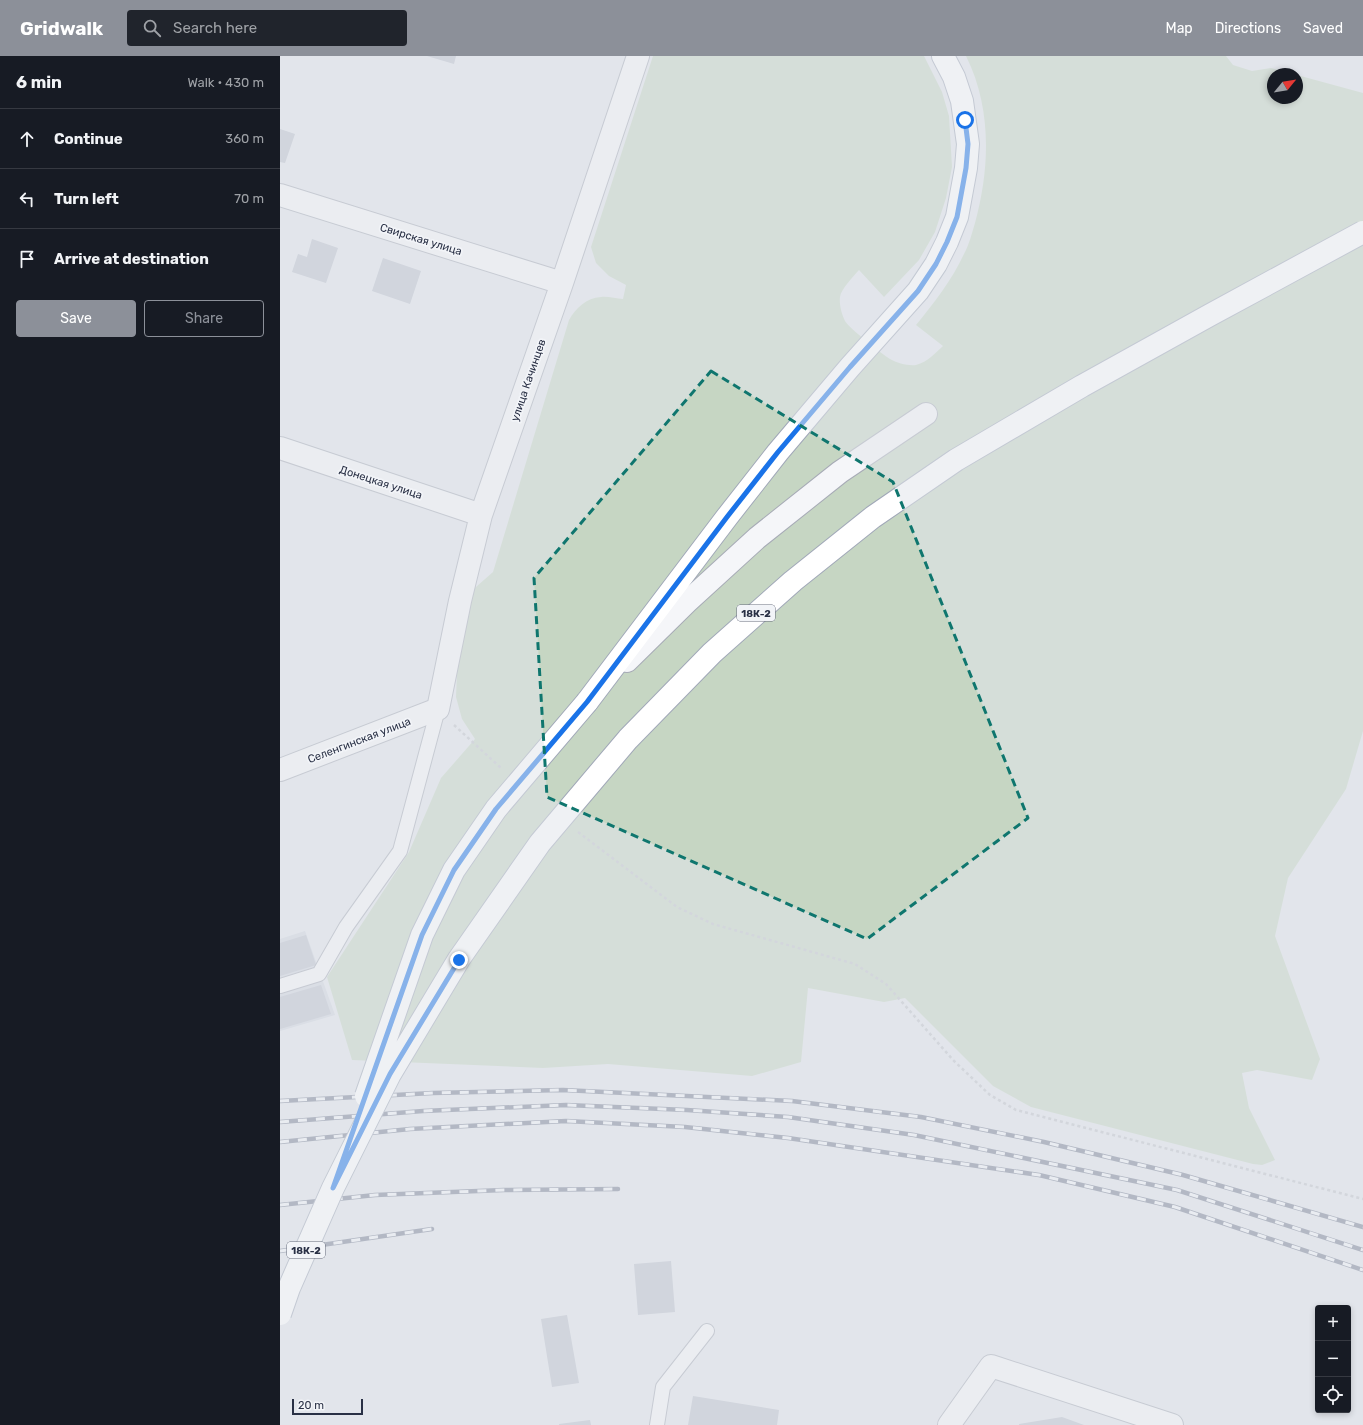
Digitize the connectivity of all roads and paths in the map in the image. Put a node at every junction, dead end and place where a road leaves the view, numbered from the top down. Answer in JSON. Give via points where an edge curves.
{"nodes":[{"id":1,"x":638,"y":56,"type":"edge"},
{"id":2,"x":943,"y":56,"type":"edge"},
{"id":3,"x":280,"y":194,"type":"edge"},
{"id":4,"x":1363,"y":232,"type":"edge"},
{"id":5,"x":562,"y":283,"type":"junction"},
{"id":6,"x":926,"y":414,"type":"dead end"},
{"id":7,"x":280,"y":448,"type":"edge"},
{"id":8,"x":481,"y":515,"type":"junction"},
{"id":9,"x":587,"y":702,"type":"junction"},
{"id":10,"x":438,"y":709,"type":"junction"},
{"id":11,"x":280,"y":770,"type":"edge"},
{"id":12,"x":505,"y":771,"type":"dead end"},
{"id":13,"x":576,"y":831,"type":"dead end"},
{"id":14,"x":280,"y":986,"type":"edge"},
{"id":15,"x":333,"y":1188,"type":"junction"},
{"id":16,"x":1363,"y":1199,"type":"edge"},
{"id":17,"x":280,"y":1314,"type":"edge"},
{"id":18,"x":706,"y":1331,"type":"dead end"},
{"id":19,"x":657,"y":1425,"type":"edge"},
{"id":20,"x":949,"y":1425,"type":"edge"},
{"id":21,"x":1172,"y":1425,"type":"edge"}],
"edges":[{"from":1,"to":5,"type":"street","name":"улица Качинцев"},
{"from":2,"to":9,"type":"main road","number":"18К-2","via":[[962,101],[968,144],[957,217],[936,264],[918,291],[778,452]]},
{"from":3,"to":5,"type":"street","name":"Свирская улица"},
{"from":4,"to":15,"type":"main road","number":"18К-2","bridge":true,"via":[[1082,386],[956,460],[873,517],[830,551],[712,653],[628,739],[540,843],[459,960],[390,1074]]},
{"from":5,"to":8,"type":"street","name":"улица Качинцев"},
{"from":6,"to":9,"type":"street","via":[[840,472],[757,538],[670,618]]},
{"from":7,"to":8,"type":"street","name":"Донецкая улица"},
{"from":8,"to":10,"type":"street","name":"улица Качинцев"},
{"from":9,"to":15,"type":"main road","number":"18К-2","bridge":true,"via":[[496,809],[454,870],[422,935]]},
{"from":10,"to":11,"type":"street","name":"Селенгинская улица"},
{"from":10,"to":12,"type":"path"},
{"from":10,"to":14,"type":"lane","via":[[400,851],[346,927],[319,974]]},
{"from":13,"to":16,"type":"path","via":[[677,907],[699,918],[854,964],[886,984],[953,1060],[990,1095],[1016,1110]]},
{"from":15,"to":17,"type":"main road","number":"18К-2","bridge":true},
{"from":18,"to":19,"type":"lane","via":[[663,1387]]},
{"from":20,"to":21,"type":"street","via":[[991,1366]]}]}
